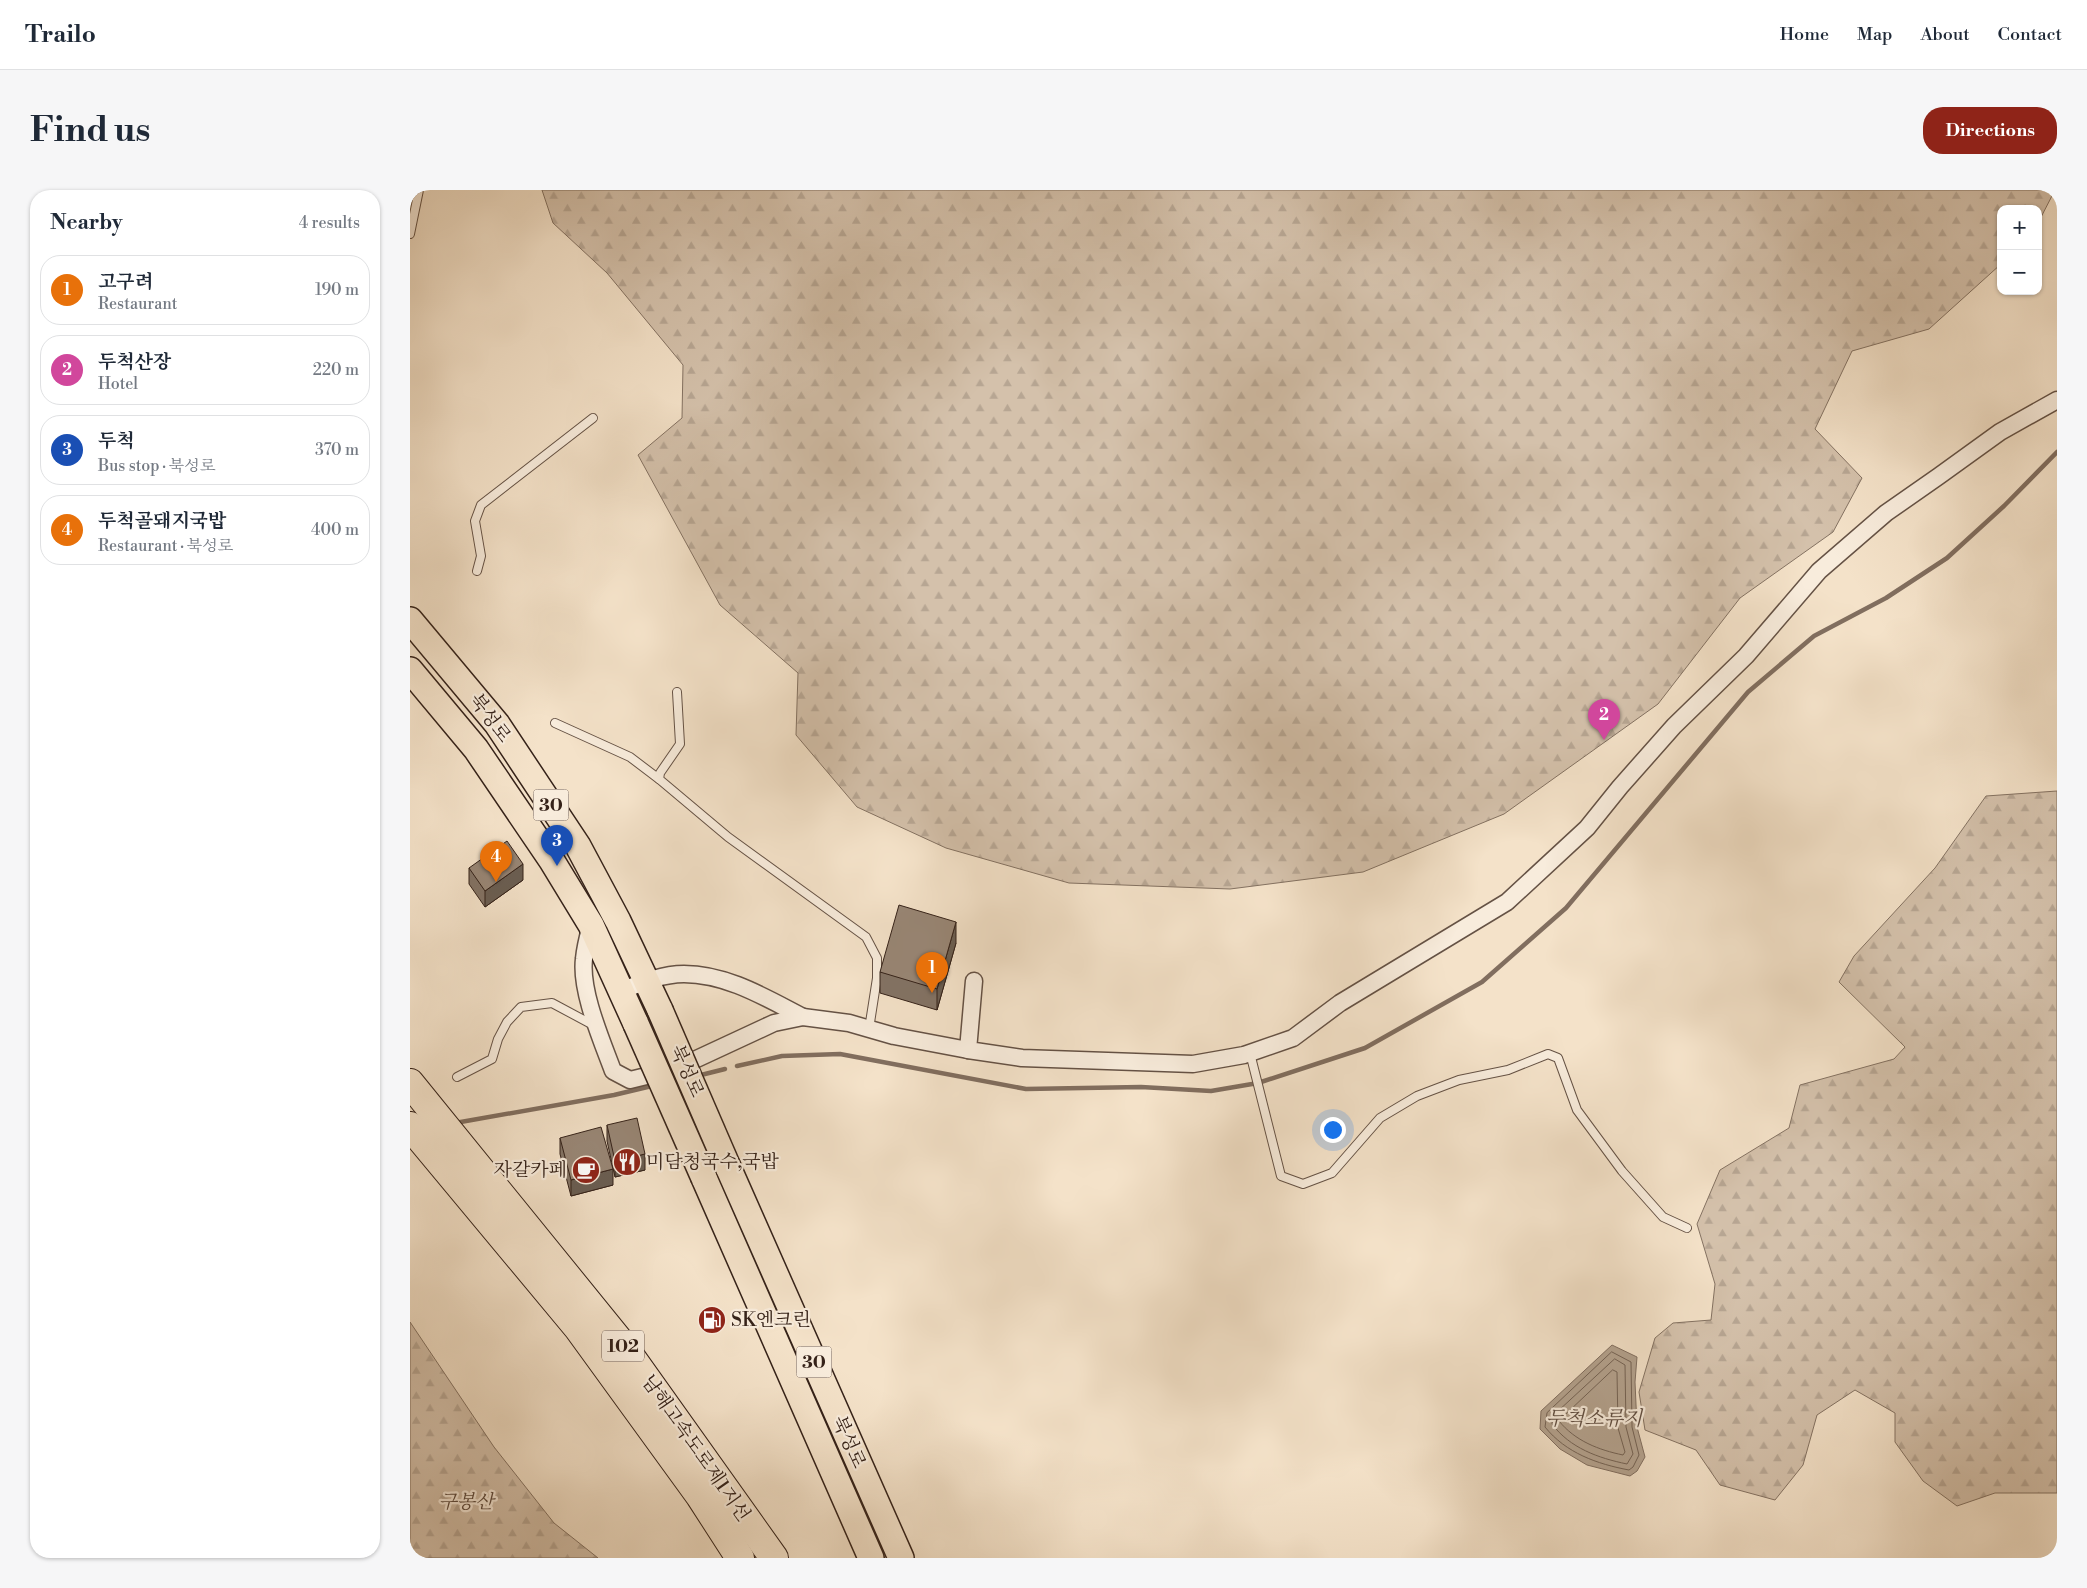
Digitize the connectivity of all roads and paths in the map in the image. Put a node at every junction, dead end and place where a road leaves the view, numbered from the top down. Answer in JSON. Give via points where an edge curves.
{"nodes":[{"id":1,"x":419,"y":190,"type":"edge"},
{"id":2,"x":410,"y":234,"type":"edge"},
{"id":3,"x":2057,"y":400,"type":"edge"},
{"id":4,"x":594,"y":418,"type":"dead end"},
{"id":5,"x":477,"y":572,"type":"dead end"},
{"id":6,"x":410,"y":620,"type":"edge"},
{"id":7,"x":410,"y":670,"type":"edge"},
{"id":8,"x":677,"y":692,"type":"dead end"},
{"id":9,"x":555,"y":724,"type":"dead end"},
{"id":10,"x":659,"y":779,"type":"junction"},
{"id":11,"x":591,"y":925,"type":"junction"},
{"id":12,"x":646,"y":981,"type":"junction"},
{"id":13,"x":974,"y":981,"type":"dead end"},
{"id":14,"x":621,"y":990,"type":"junction"},
{"id":15,"x":803,"y":1017,"type":"junction"},
{"id":16,"x":597,"y":1027,"type":"junction"},
{"id":17,"x":869,"y":1029,"type":"junction"},
{"id":18,"x":968,"y":1050,"type":"junction"},
{"id":19,"x":1251,"y":1058,"type":"junction"},
{"id":20,"x":456,"y":1077,"type":"dead end"},
{"id":21,"x":410,"y":1083,"type":"edge"},
{"id":22,"x":410,"y":1126,"type":"edge"},
{"id":23,"x":1687,"y":1228,"type":"dead end"},
{"id":24,"x":740,"y":1558,"type":"edge"},
{"id":25,"x":774,"y":1558,"type":"edge"},
{"id":26,"x":871,"y":1558,"type":"edge"},
{"id":27,"x":900,"y":1558,"type":"edge"}],
"edges":[{"from":1,"to":2,"type":"lane"},
{"from":3,"to":19,"type":"street","via":[[2000,432],[1909,497],[1819,571],[1746,656],[1674,726],[1588,828],[1507,902],[1340,1003],[1293,1038]]},
{"from":4,"to":5,"type":"lane","via":[[481,505],[475,521],[481,556]]},
{"from":6,"to":12,"type":"main road","name":"북성로","number":"30","via":[[497,724],[578,846]]},
{"from":7,"to":11,"type":"main road","name":"북성로","number":"30","via":[[476,749]]},
{"from":8,"to":10,"type":"lane","via":[[680,744]]},
{"from":9,"to":10,"type":"lane","via":[[602,742],[630,757]]},
{"from":10,"to":17,"type":"lane","via":[[728,837],[866,937],[877,958]]},
{"from":11,"to":14,"type":"main road","name":"북성로","number":"30"},
{"from":11,"to":16,"type":"street","via":[[583,974]]},
{"from":12,"to":14,"type":"street"},
{"from":12,"to":15,"type":"street","via":[[683,974],[697,975],[744,987]]},
{"from":12,"to":27,"type":"main road","name":"북성로","number":"30","bridge":true},
{"from":13,"to":18,"type":"street"},
{"from":14,"to":26,"type":"main road","name":"북성로","number":"30","bridge":true},
{"from":15,"to":16,"type":"street","via":[[774,1023],[675,1068],[630,1080],[613,1071]]},
{"from":15,"to":17,"type":"street"},
{"from":16,"to":20,"type":"lane","via":[[552,1003],[521,1007],[507,1022],[492,1059]]},
{"from":17,"to":18,"type":"street"},
{"from":18,"to":19,"type":"street","via":[[1022,1058],[1193,1064]]},
{"from":19,"to":23,"type":"lane","via":[[1281,1176],[1303,1184],[1332,1173],[1380,1118],[1417,1096],[1459,1080],[1508,1070],[1548,1054],[1558,1058],[1577,1110],[1622,1171],[1664,1217]]},
{"from":21,"to":25,"type":"highway","name":"남해고속도로제1지선","number":"102","via":[[621,1343]]},
{"from":22,"to":24,"type":"highway","name":"남해고속도로제1지선","number":"102","via":[[578,1328],[700,1496]]}]}
